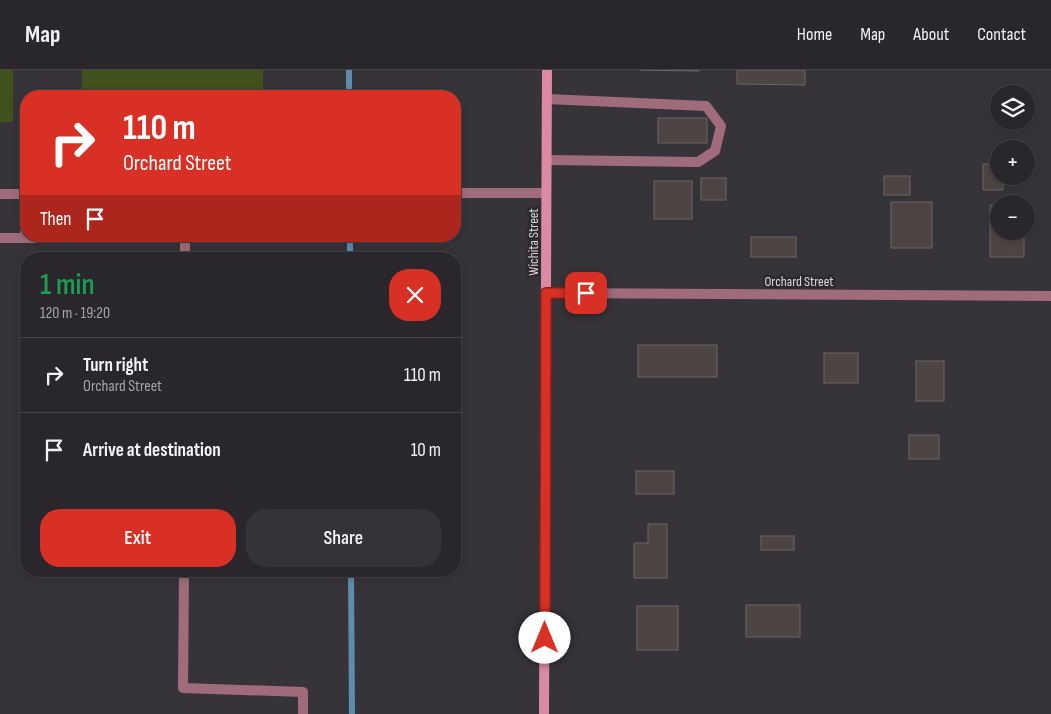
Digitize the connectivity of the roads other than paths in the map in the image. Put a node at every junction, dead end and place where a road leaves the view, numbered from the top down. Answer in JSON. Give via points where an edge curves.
{"nodes":[{"id":1,"x":547,"y":70,"type":"edge"},
{"id":2,"x":547,"y":99,"type":"junction"},
{"id":3,"x":547,"y":160,"type":"junction"},
{"id":4,"x":461,"y":193,"type":"edge"},
{"id":5,"x":546,"y":193,"type":"junction"},
{"id":6,"x":0,"y":194,"type":"edge"},
{"id":7,"x":20,"y":194,"type":"edge"},
{"id":8,"x":0,"y":238,"type":"edge"},
{"id":9,"x":20,"y":238,"type":"edge"},
{"id":10,"x":546,"y":293,"type":"junction"},
{"id":11,"x":1051,"y":296,"type":"edge"},
{"id":12,"x":184,"y":577,"type":"edge"},
{"id":13,"x":303,"y":714,"type":"edge"},
{"id":14,"x":544,"y":714,"type":"edge"}],
"edges":[{"from":1,"to":2,"type":"main road","name":"Wichita Street"},
{"from":2,"to":3,"type":"main road","name":"Wichita Street"},
{"from":2,"to":3,"type":"street","via":[[706,106],[721,126],[715,151],[698,162]]},
{"from":3,"to":5,"type":"main road","name":"Wichita Street"},
{"from":4,"to":5,"type":"street"},
{"from":5,"to":10,"type":"main road","name":"Wichita Street"},
{"from":6,"to":7,"type":"street"},
{"from":8,"to":9,"type":"street"},
{"from":10,"to":11,"type":"street","name":"Orchard Street"},
{"from":10,"to":14,"type":"main road","name":"Wichita Street"},
{"from":12,"to":13,"type":"street","via":[[183,688],[303,692]]}]}
